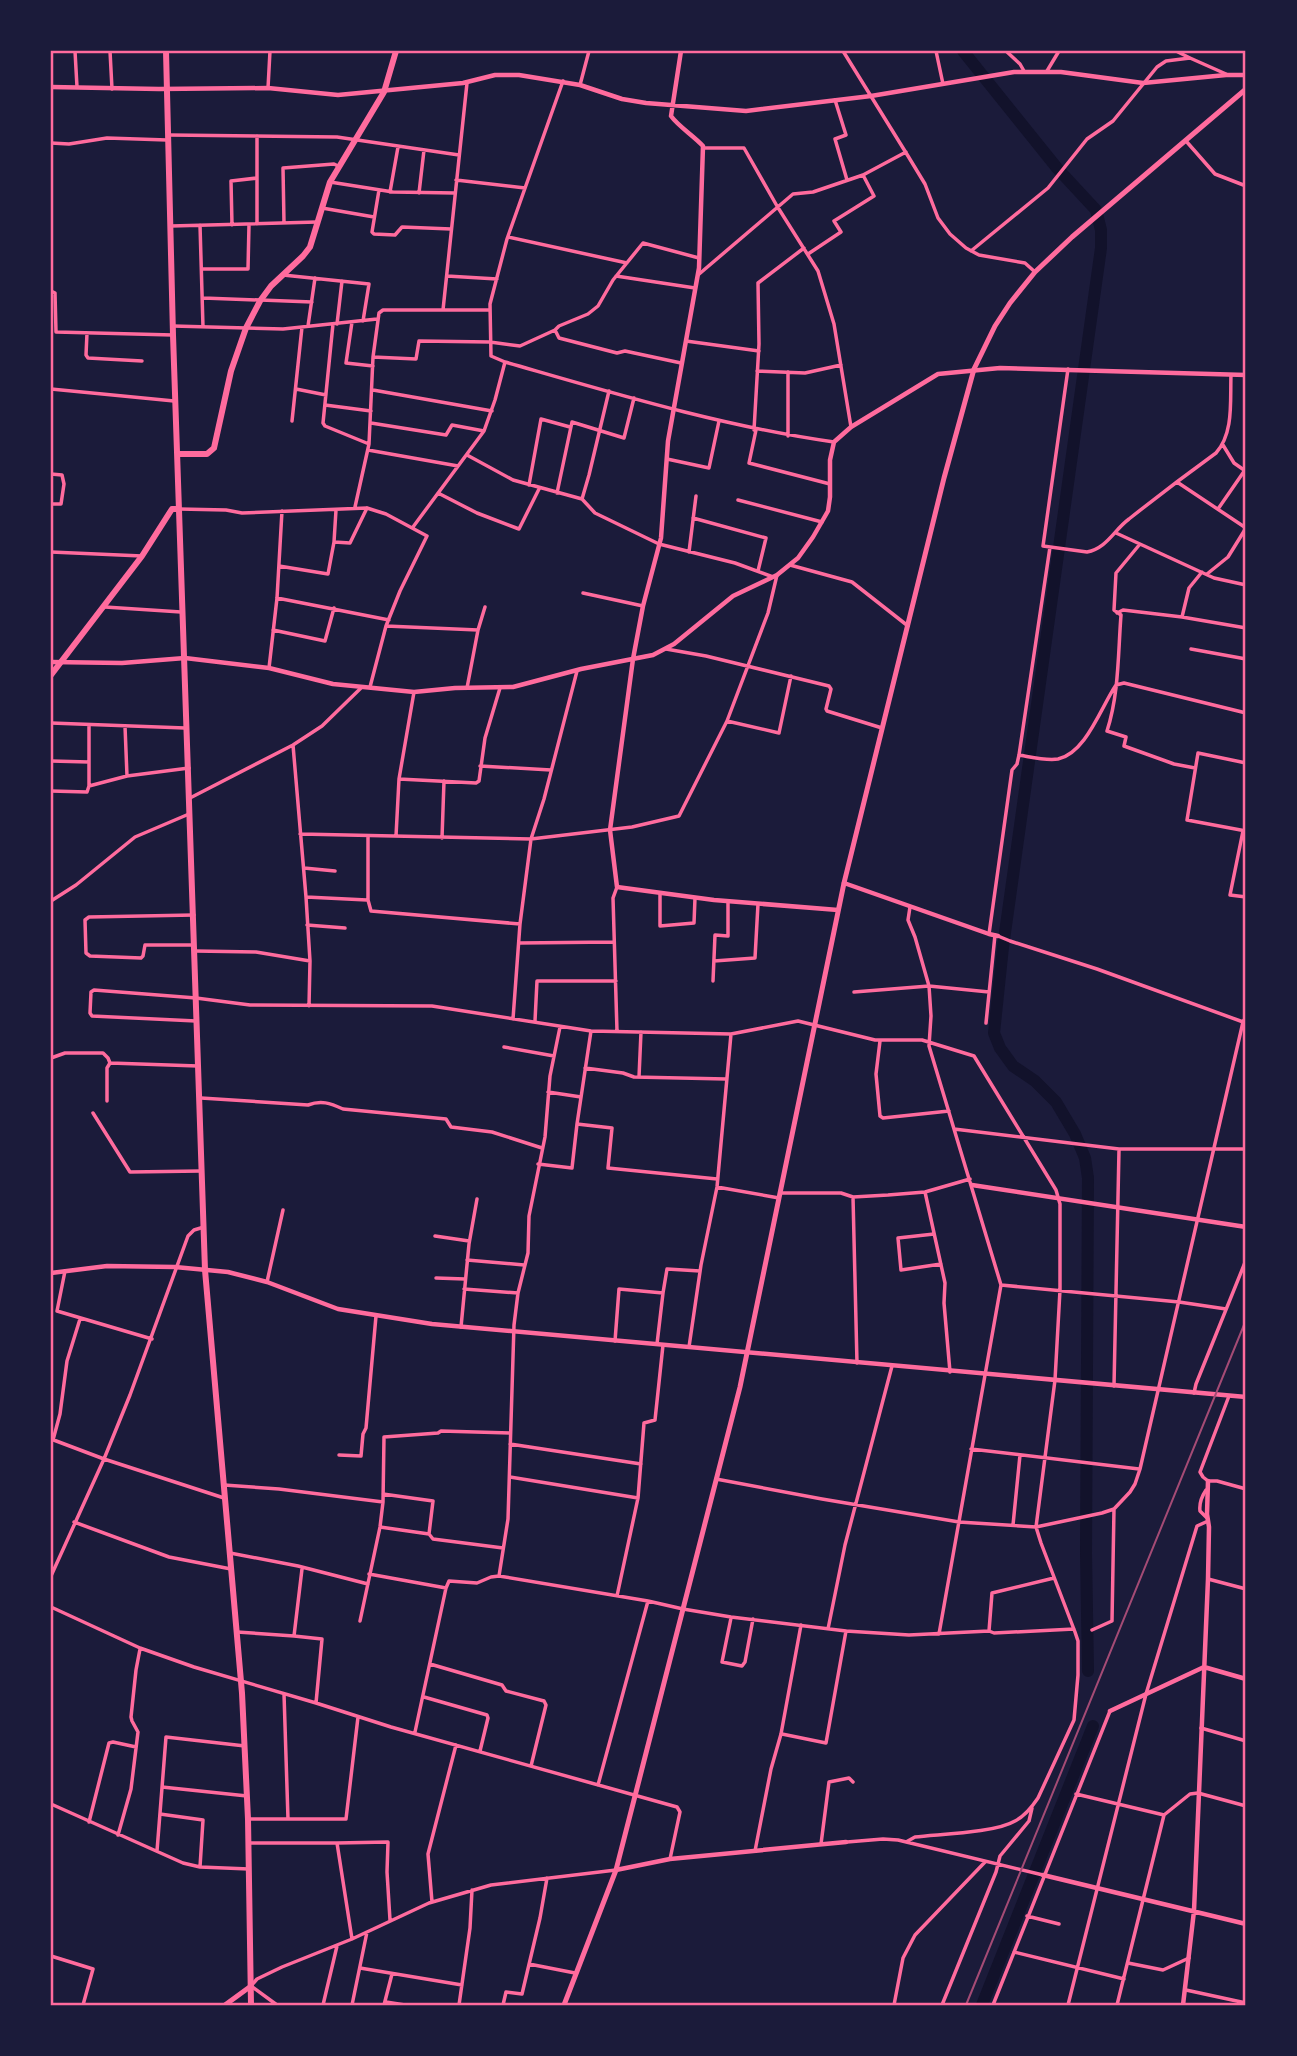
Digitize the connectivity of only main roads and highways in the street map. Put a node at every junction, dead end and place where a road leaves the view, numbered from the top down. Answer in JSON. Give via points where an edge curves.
{"nodes":[{"id":1,"x":166,"y":51,"type":"edge"},
{"id":2,"x":396,"y":51,"type":"edge"},
{"id":3,"x":1246,"y":89,"type":"edge"},
{"id":4,"x":177,"y":454,"type":"junction"},
{"id":5,"x":179,"y":509,"type":"junction"},
{"id":6,"x":51,"y":675,"type":"edge"},
{"id":7,"x":251,"y":1986,"type":"junction"},
{"id":8,"x":225,"y":2005,"type":"edge"},
{"id":9,"x":251,"y":2005,"type":"edge"},
{"id":10,"x":564,"y":2005,"type":"edge"}],
"edges":[{"from":1,"to":4,"type":"main road"},
{"from":2,"to":4,"type":"main road","via":[[384,92],[330,183],[310,247],[260,301],[246,328],[231,370],[214,448],[207,454]]},
{"from":3,"to":10,"type":"main road","via":[[1035,272],[995,326],[974,369],[844,883],[748,1352],[615,1870]]},
{"from":4,"to":5,"type":"main road"},
{"from":5,"to":6,"type":"main road","via":[[172,509]]},
{"from":5,"to":7,"type":"main road","via":[[205,1270],[241,1681]]},
{"from":7,"to":8,"type":"main road"},
{"from":7,"to":9,"type":"main road"}]}
